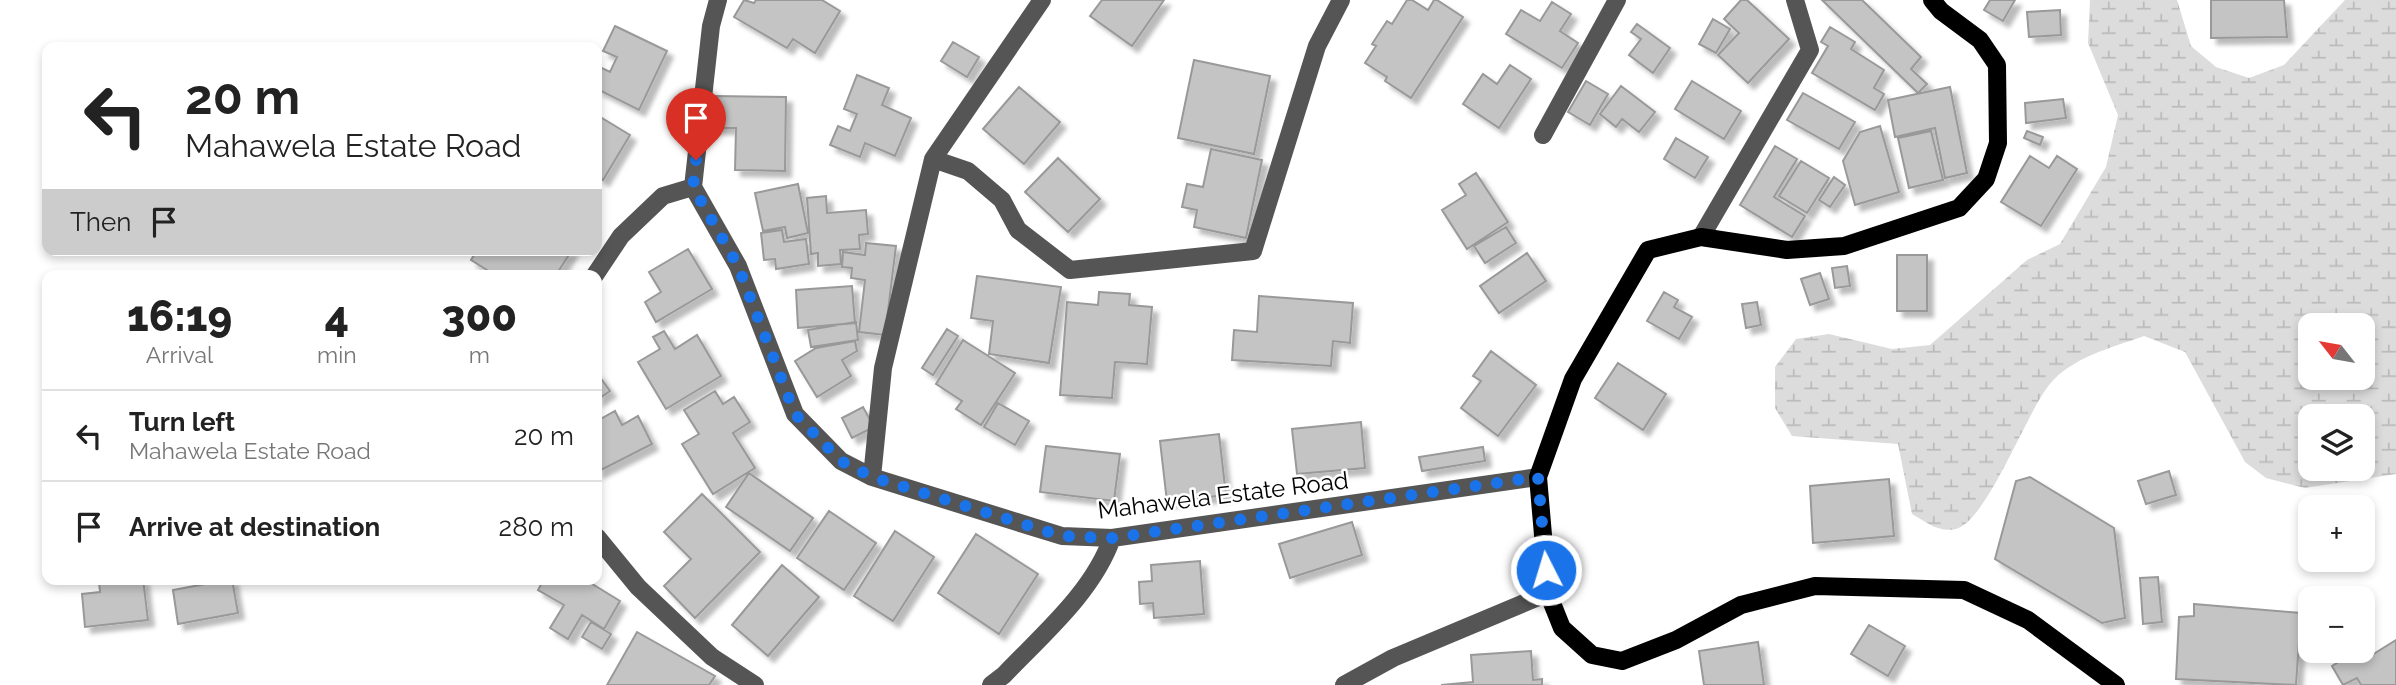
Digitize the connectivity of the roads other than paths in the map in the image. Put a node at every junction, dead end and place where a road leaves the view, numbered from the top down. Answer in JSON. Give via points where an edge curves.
{"nodes":[{"id":1,"x":718,"y":0,"type":"edge"},
{"id":2,"x":1042,"y":0,"type":"edge"},
{"id":3,"x":1340,"y":0,"type":"edge"},
{"id":4,"x":1617,"y":0,"type":"edge"},
{"id":5,"x":1795,"y":0,"type":"edge"},
{"id":6,"x":1932,"y":0,"type":"edge"},
{"id":7,"x":1543,"y":135,"type":"dead end"},
{"id":8,"x":933,"y":159,"type":"junction"},
{"id":9,"x":693,"y":187,"type":"junction"},
{"id":10,"x":1701,"y":237,"type":"junction"},
{"id":11,"x":598,"y":270,"type":"edge"},
{"id":12,"x":872,"y":477,"type":"junction"},
{"id":13,"x":1538,"y":477,"type":"junction"},
{"id":14,"x":1112,"y":538,"type":"junction"},
{"id":15,"x":602,"y":543,"type":"edge"},
{"id":16,"x":1548,"y":593,"type":"junction"},
{"id":17,"x":755,"y":685,"type":"edge"},
{"id":18,"x":991,"y":685,"type":"edge"},
{"id":19,"x":1344,"y":685,"type":"edge"},
{"id":20,"x":2116,"y":685,"type":"edge"}],
"edges":[{"from":1,"to":9,"type":"street"},
{"from":2,"to":8,"type":"street"},
{"from":3,"to":8,"type":"street","via":[[1317,46],[1253,251],[1070,270],[1018,229],[1002,200],[968,171]]},
{"from":4,"to":7,"type":"street"},
{"from":5,"to":10,"type":"street","via":[[1810,50]]},
{"from":6,"to":10,"type":"main road","via":[[1980,40],[1997,65],[1998,142],[1986,179],[1959,208],[1844,246],[1787,250]]},
{"from":8,"to":12,"type":"street","via":[[883,368]]},
{"from":9,"to":11,"type":"street","via":[[663,196],[621,236]]},
{"from":9,"to":12,"type":"street","name":"Mahawela Estate Road","via":[[738,266],[795,414],[841,461]]},
{"from":10,"to":13,"type":"main road","via":[[1648,250],[1573,379]]},
{"from":12,"to":14,"type":"street","name":"Mahawela Estate Road","via":[[1062,536]]},
{"from":13,"to":14,"type":"street","name":"Mahawela Estate Road"},
{"from":13,"to":16,"type":"main road"},
{"from":14,"to":18,"type":"street","via":[[1077,598]]},
{"from":15,"to":17,"type":"street","via":[[647,596],[712,657]]},
{"from":16,"to":19,"type":"street","via":[[1393,658]]},
{"from":16,"to":20,"type":"main road","via":[[1562,628],[1592,654],[1622,661],[1676,640],[1741,605],[1815,586],[1964,590],[2028,620]]}]}
